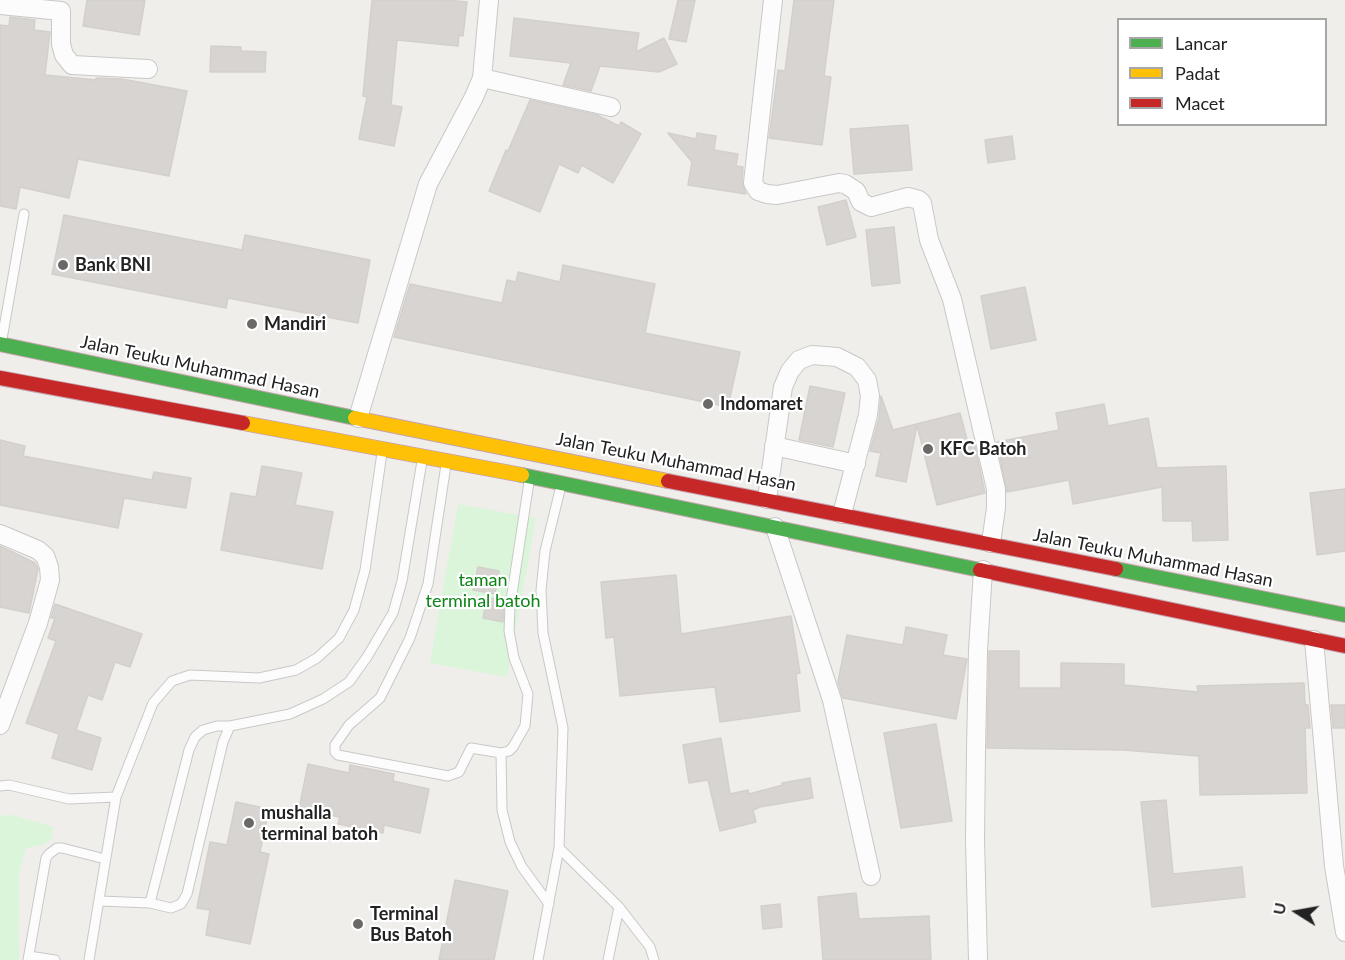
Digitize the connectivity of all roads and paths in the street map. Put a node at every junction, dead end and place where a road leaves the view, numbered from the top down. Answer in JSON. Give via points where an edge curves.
{"nodes":[{"id":1,"x":489,"y":0,"type":"edge"},
{"id":2,"x":773,"y":0,"type":"edge"},
{"id":3,"x":0,"y":5,"type":"edge"},
{"id":4,"x":62,"y":5,"type":"edge"},
{"id":5,"x":148,"y":69,"type":"dead end"},
{"id":6,"x":482,"y":78,"type":"junction"},
{"id":7,"x":611,"y":107,"type":"dead end"},
{"id":8,"x":24,"y":214,"type":"dead end"},
{"id":9,"x":1,"y":344,"type":"edge"},
{"id":10,"x":0,"y":378,"type":"edge"},
{"id":11,"x":358,"y":418,"type":"junction"},
{"id":12,"x":388,"y":425,"type":"junction"},
{"id":13,"x":428,"y":432,"type":"junction"},
{"id":14,"x":453,"y":437,"type":"junction"},
{"id":15,"x":774,"y":446,"type":"junction"},
{"id":16,"x":382,"y":448,"type":"junction"},
{"id":17,"x":535,"y":453,"type":"junction"},
{"id":18,"x":423,"y":457,"type":"junction"},
{"id":19,"x":567,"y":459,"type":"junction"},
{"id":20,"x":447,"y":461,"type":"junction"},
{"id":21,"x":856,"y":464,"type":"junction"},
{"id":22,"x":530,"y":476,"type":"junction"},
{"id":23,"x":562,"y":483,"type":"junction"},
{"id":24,"x":767,"y":499,"type":"junction"},
{"id":25,"x":842,"y":514,"type":"junction"},
{"id":26,"x":775,"y":527,"type":"junction"},
{"id":27,"x":0,"y":534,"type":"edge"},
{"id":28,"x":991,"y":543,"type":"junction"},
{"id":29,"x":983,"y":570,"type":"junction"},
{"id":30,"x":1345,"y":615,"type":"edge"},
{"id":31,"x":1314,"y":640,"type":"junction"},
{"id":32,"x":1345,"y":646,"type":"edge"},
{"id":33,"x":0,"y":725,"type":"edge"},
{"id":34,"x":230,"y":726,"type":"junction"},
{"id":35,"x":501,"y":753,"type":"junction"},
{"id":36,"x":0,"y":786,"type":"edge"},
{"id":37,"x":116,"y":796,"type":"junction"},
{"id":38,"x":559,"y":848,"type":"junction"},
{"id":39,"x":105,"y":859,"type":"junction"},
{"id":40,"x":871,"y":876,"type":"dead end"},
{"id":41,"x":100,"y":901,"type":"junction"},
{"id":42,"x":150,"y":903,"type":"junction"},
{"id":43,"x":549,"y":904,"type":"junction"},
{"id":44,"x":619,"y":907,"type":"junction"},
{"id":45,"x":1345,"y":932,"type":"edge"},
{"id":46,"x":28,"y":958,"type":"edge"},
{"id":47,"x":55,"y":960,"type":"edge"},
{"id":48,"x":89,"y":960,"type":"edge"},
{"id":49,"x":538,"y":960,"type":"edge"},
{"id":50,"x":608,"y":960,"type":"edge"},
{"id":51,"x":654,"y":960,"type":"edge"},
{"id":52,"x":978,"y":960,"type":"edge"}],
"edges":[{"from":1,"to":6,"type":"street"},
{"from":2,"to":28,"type":"street","via":[[753,183],[758,191],[777,195],[839,183],[856,191],[861,202],[871,207],[908,197],[922,203],[928,240],[952,299],[996,489]]},
{"from":3,"to":4,"type":"street"},
{"from":4,"to":5,"type":"street","via":[[61,44],[68,62]]},
{"from":6,"to":7,"type":"street"},
{"from":6,"to":11,"type":"street","via":[[428,184]]},
{"from":8,"to":9,"type":"lane"},
{"from":9,"to":11,"type":"highway","name":"Jalan Teuku Muhammad Hasan"},
{"from":10,"to":16,"type":"highway"},
{"from":11,"to":12,"type":"highway","name":"Jalan Teuku Muhammad Hasan"},
{"from":12,"to":13,"type":"highway","name":"Jalan Teuku Muhammad Hasan"},
{"from":12,"to":16,"type":"highway"},
{"from":13,"to":14,"type":"highway","name":"Jalan Teuku Muhammad Hasan"},
{"from":13,"to":18,"type":"highway"},
{"from":14,"to":17,"type":"highway","name":"Jalan Teuku Muhammad Hasan"},
{"from":14,"to":20,"type":"highway"},
{"from":15,"to":21,"type":"street"},
{"from":15,"to":21,"type":"street","via":[[783,387],[790,371],[800,360],[812,355],[837,357],[857,367],[867,380],[870,396]]},
{"from":15,"to":24,"type":"street"},
{"from":16,"to":18,"type":"highway"},
{"from":16,"to":37,"type":"lane","via":[[365,570],[354,610],[339,638],[296,670],[259,678],[190,675],[172,681],[153,703]]},
{"from":17,"to":19,"type":"highway","name":"Jalan Teuku Muhammad Hasan"},
{"from":17,"to":22,"type":"lane"},
{"from":18,"to":20,"type":"highway"},
{"from":18,"to":34,"type":"lane","via":[[402,581],[393,613],[367,657],[349,682],[322,699],[290,714]]},
{"from":19,"to":23,"type":"lane"},
{"from":19,"to":24,"type":"highway","name":"Jalan Teuku Muhammad Hasan"},
{"from":20,"to":22,"type":"highway"},
{"from":20,"to":35,"type":"lane","via":[[428,584],[411,638],[380,698],[349,725],[334,749],[338,755],[448,776],[459,772],[471,748]]},
{"from":21,"to":25,"type":"street"},
{"from":22,"to":23,"type":"highway"},
{"from":22,"to":35,"type":"lane","via":[[509,631],[514,658],[528,694],[525,726],[513,747]]},
{"from":23,"to":26,"type":"highway"},
{"from":23,"to":38,"type":"lane","via":[[545,551],[541,590],[543,633],[563,728]]},
{"from":24,"to":25,"type":"highway","name":"Jalan Teuku Muhammad Hasan"},
{"from":25,"to":28,"type":"highway","name":"Jalan Teuku Muhammad Hasan"},
{"from":26,"to":29,"type":"highway"},
{"from":26,"to":40,"type":"street","via":[[832,700]]},
{"from":27,"to":33,"type":"street","via":[[45,556],[50,579]]},
{"from":28,"to":30,"type":"highway","name":"Jalan Teuku Muhammad Hasan"},
{"from":29,"to":31,"type":"highway"},
{"from":29,"to":52,"type":"street","via":[[975,840]]},
{"from":31,"to":32,"type":"highway"},
{"from":31,"to":45,"type":"street","via":[[1334,866]]},
{"from":34,"to":42,"type":"lane","via":[[203,730],[189,750]]},
{"from":34,"to":42,"type":"lane","via":[[184,900],[171,908]]},
{"from":35,"to":43,"type":"lane","via":[[502,810],[510,842],[522,867]]},
{"from":36,"to":37,"type":"lane","via":[[69,799]]},
{"from":37,"to":39,"type":"lane"},
{"from":38,"to":43,"type":"lane"},
{"from":38,"to":44,"type":"lane"},
{"from":39,"to":41,"type":"lane"},
{"from":39,"to":46,"type":"lane","via":[[62,848],[49,854]]},
{"from":41,"to":42,"type":"lane"},
{"from":41,"to":48,"type":"lane"},
{"from":43,"to":49,"type":"lane"},
{"from":44,"to":50,"type":"lane"},
{"from":44,"to":51,"type":"lane","via":[[650,947]]},
{"from":46,"to":47,"type":"lane"}]}
